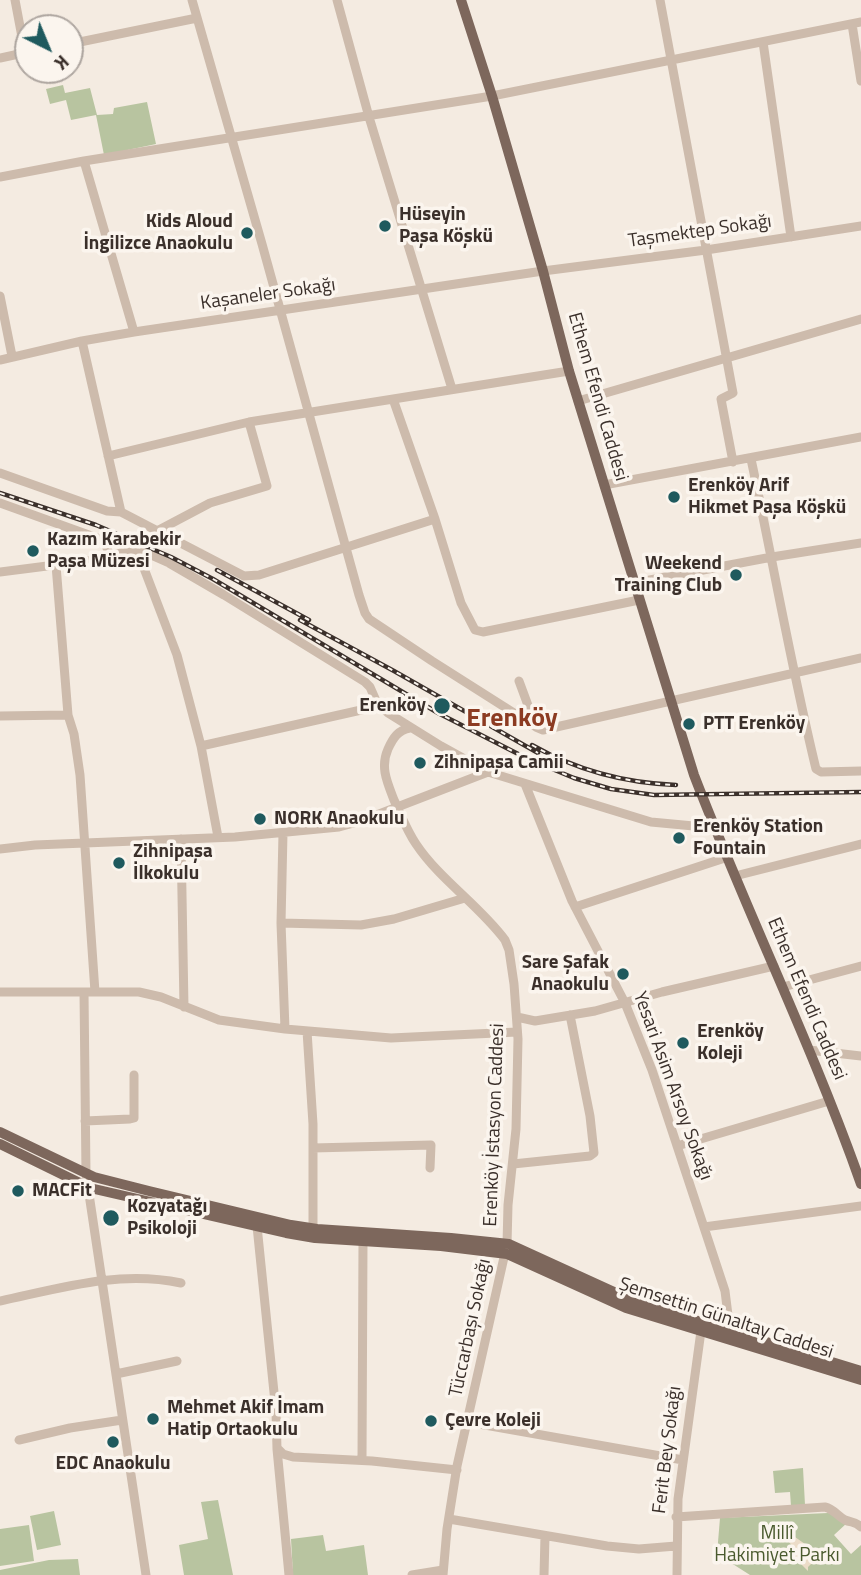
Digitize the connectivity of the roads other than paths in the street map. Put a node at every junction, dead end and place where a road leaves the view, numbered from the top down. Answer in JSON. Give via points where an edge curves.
{"nodes":[{"id":1,"x":192,"y":0,"type":"edge"},
{"id":2,"x":337,"y":0,"type":"edge"},
{"id":3,"x":461,"y":0,"type":"edge"},
{"id":4,"x":660,"y":0,"type":"edge"},
{"id":5,"x":197,"y":18,"type":"junction"},
{"id":6,"x":857,"y":23,"type":"edge"},
{"id":7,"x":84,"y":41,"type":"edge"},
{"id":8,"x":763,"y":42,"type":"junction"},
{"id":9,"x":671,"y":60,"type":"junction"},
{"id":10,"x":861,"y":81,"type":"edge"},
{"id":11,"x":492,"y":96,"type":"junction"},
{"id":12,"x":369,"y":117,"type":"junction"},
{"id":13,"x":231,"y":138,"type":"junction"},
{"id":14,"x":84,"y":161,"type":"junction"},
{"id":15,"x":0,"y":177,"type":"edge"},
{"id":16,"x":861,"y":226,"type":"edge"},
{"id":17,"x":791,"y":237,"type":"junction"},
{"id":18,"x":706,"y":250,"type":"junction"},
{"id":19,"x":543,"y":271,"type":"junction"},
{"id":20,"x":421,"y":290,"type":"junction"},
{"id":21,"x":0,"y":296,"type":"edge"},
{"id":22,"x":280,"y":311,"type":"junction"},
{"id":23,"x":861,"y":319,"type":"edge"},
{"id":24,"x":134,"y":332,"type":"junction"},
{"id":25,"x":82,"y":341,"type":"junction"},
{"id":26,"x":12,"y":356,"type":"junction"},
{"id":27,"x":726,"y":358,"type":"junction"},
{"id":28,"x":0,"y":360,"type":"edge"},
{"id":29,"x":569,"y":371,"type":"junction"},
{"id":30,"x":452,"y":389,"type":"junction"},
{"id":31,"x":393,"y":399,"type":"junction"},
{"id":32,"x":578,"y":401,"type":"junction"},
{"id":33,"x":307,"y":412,"type":"junction"},
{"id":34,"x":249,"y":422,"type":"junction"},
{"id":35,"x":861,"y":438,"type":"edge"},
{"id":36,"x":108,"y":456,"type":"junction"},
{"id":37,"x":751,"y":459,"type":"junction"},
{"id":38,"x":733,"y":462,"type":"junction"},
{"id":39,"x":0,"y":473,"type":"edge"},
{"id":40,"x":604,"y":485,"type":"junction"},
{"id":41,"x":0,"y":503,"type":"edge"},
{"id":42,"x":121,"y":512,"type":"junction"},
{"id":43,"x":435,"y":519,"type":"junction"},
{"id":44,"x":157,"y":531,"type":"junction"},
{"id":45,"x":861,"y":543,"type":"edge"},
{"id":46,"x":346,"y":547,"type":"junction"},
{"id":47,"x":137,"y":550,"type":"junction"},
{"id":48,"x":110,"y":556,"type":"junction"},
{"id":49,"x":772,"y":557,"type":"junction"},
{"id":50,"x":56,"y":565,"type":"junction"},
{"id":51,"x":0,"y":572,"type":"edge"},
{"id":52,"x":634,"y":583,"type":"junction"},
{"id":53,"x":639,"y":600,"type":"junction"},
{"id":54,"x":861,"y":658,"type":"edge"},
{"id":55,"x":794,"y":673,"type":"junction"},
{"id":56,"x":519,"y":681,"type":"dead end"},
{"id":57,"x":671,"y":702,"type":"junction"},
{"id":58,"x":379,"y":706,"type":"junction"},
{"id":59,"x":68,"y":715,"type":"junction"},
{"id":60,"x":0,"y":716,"type":"edge"},
{"id":61,"x":393,"y":717,"type":"junction"},
{"id":62,"x":536,"y":727,"type":"junction"},
{"id":63,"x":410,"y":728,"type":"junction"},
{"id":64,"x":393,"y":738,"type":"junction"},
{"id":65,"x":201,"y":746,"type":"junction"},
{"id":66,"x":861,"y":771,"type":"edge"},
{"id":67,"x":488,"y":772,"type":"junction"},
{"id":68,"x":525,"y":784,"type":"junction"},
{"id":69,"x":397,"y":807,"type":"junction"},
{"id":70,"x":715,"y":828,"type":"junction"},
{"id":71,"x":283,"y":833,"type":"junction"},
{"id":72,"x":218,"y":837,"type":"junction"},
{"id":73,"x":181,"y":839,"type":"junction"},
{"id":74,"x":85,"y":843,"type":"junction"},
{"id":75,"x":861,"y":844,"type":"edge"},
{"id":76,"x":0,"y":849,"type":"edge"},
{"id":77,"x":727,"y":858,"type":"junction"},
{"id":78,"x":735,"y":876,"type":"junction"},
{"id":79,"x":465,"y":898,"type":"junction"},
{"id":80,"x":575,"y":906,"type":"junction"},
{"id":81,"x":281,"y":923,"type":"junction"},
{"id":82,"x":774,"y":966,"type":"junction"},
{"id":83,"x":861,"y":966,"type":"edge"},
{"id":84,"x":782,"y":987,"type":"junction"},
{"id":85,"x":0,"y":992,"type":"edge"},
{"id":86,"x":84,"y":992,"type":"junction"},
{"id":87,"x":95,"y":992,"type":"junction"},
{"id":88,"x":625,"y":1003,"type":"junction"},
{"id":89,"x":184,"y":1007,"type":"junction"},
{"id":90,"x":570,"y":1015,"type":"junction"},
{"id":91,"x":517,"y":1017,"type":"junction"},
{"id":92,"x":535,"y":1021,"type":"junction"},
{"id":93,"x":285,"y":1029,"type":"junction"},
{"id":94,"x":307,"y":1031,"type":"junction"},
{"id":95,"x":517,"y":1032,"type":"junction"},
{"id":96,"x":809,"y":1050,"type":"junction"},
{"id":97,"x":861,"y":1056,"type":"edge"},
{"id":98,"x":134,"y":1074,"type":"dead end"},
{"id":99,"x":829,"y":1101,"type":"junction"},
{"id":100,"x":85,"y":1121,"type":"junction"},
{"id":101,"x":0,"y":1132,"type":"edge"},
{"id":102,"x":0,"y":1144,"type":"edge"},
{"id":103,"x":677,"y":1146,"type":"junction"},
{"id":104,"x":313,"y":1148,"type":"junction"},
{"id":105,"x":513,"y":1164,"type":"junction"},
{"id":106,"x":430,"y":1168,"type":"dead end"},
{"id":107,"x":86,"y":1174,"type":"junction"},
{"id":108,"x":860,"y":1180,"type":"edge"},
{"id":109,"x":89,"y":1188,"type":"junction"},
{"id":110,"x":861,"y":1206,"type":"edge"},
{"id":111,"x":257,"y":1226,"type":"junction"},
{"id":112,"x":704,"y":1227,"type":"junction"},
{"id":113,"x":313,"y":1228,"type":"junction"},
{"id":114,"x":363,"y":1241,"type":"junction"},
{"id":115,"x":506,"y":1249,"type":"junction"},
{"id":116,"x":103,"y":1280,"type":"junction"},
{"id":117,"x":181,"y":1283,"type":"dead end"},
{"id":118,"x":0,"y":1301,"type":"edge"},
{"id":119,"x":701,"y":1331,"type":"junction"},
{"id":120,"x":730,"y":1331,"type":"junction"},
{"id":121,"x":177,"y":1361,"type":"dead end"},
{"id":122,"x":859,"y":1370,"type":"edge"},
{"id":123,"x":116,"y":1374,"type":"junction"},
{"id":124,"x":861,"y":1380,"type":"edge"},
{"id":125,"x":122,"y":1420,"type":"junction"},
{"id":126,"x":468,"y":1422,"type":"junction"},
{"id":127,"x":19,"y":1440,"type":"dead end"},
{"id":128,"x":277,"y":1447,"type":"junction"},
{"id":129,"x":293,"y":1457,"type":"junction"},
{"id":130,"x":362,"y":1460,"type":"junction"},
{"id":131,"x":683,"y":1460,"type":"junction"},
{"id":132,"x":279,"y":1468,"type":"junction"},
{"id":133,"x":457,"y":1470,"type":"junction"},
{"id":134,"x":676,"y":1517,"type":"junction"},
{"id":135,"x":449,"y":1519,"type":"junction"},
{"id":136,"x":861,"y":1527,"type":"edge"},
{"id":137,"x":545,"y":1536,"type":"junction"},
{"id":138,"x":676,"y":1546,"type":"junction"},
{"id":139,"x":443,"y":1572,"type":"edge"},
{"id":140,"x":146,"y":1575,"type":"edge"},
{"id":141,"x":289,"y":1575,"type":"edge"},
{"id":142,"x":412,"y":1575,"type":"edge"},
{"id":143,"x":544,"y":1575,"type":"edge"},
{"id":144,"x":677,"y":1575,"type":"edge"}],
"edges":[{"from":1,"to":5,"type":"street"},
{"from":2,"to":12,"type":"street"},
{"from":3,"to":11,"type":"main road","name":"Ethem Efendi Caddesi"},
{"from":4,"to":9,"type":"street"},
{"from":5,"to":7,"type":"street"},
{"from":5,"to":13,"type":"street"},
{"from":6,"to":8,"type":"street"},
{"from":6,"to":10,"type":"street"},
{"from":8,"to":9,"type":"street"},
{"from":8,"to":17,"type":"street"},
{"from":9,"to":11,"type":"street"},
{"from":9,"to":18,"type":"street"},
{"from":11,"to":12,"type":"street"},
{"from":11,"to":19,"type":"main road","name":"Ethem Efendi Caddesi"},
{"from":12,"to":13,"type":"street"},
{"from":12,"to":20,"type":"street"},
{"from":13,"to":14,"type":"street"},
{"from":13,"to":22,"type":"street"},
{"from":14,"to":15,"type":"street"},
{"from":14,"to":24,"type":"street"},
{"from":16,"to":17,"type":"street","name":"Taşmektep Sokağı"},
{"from":17,"to":18,"type":"street","name":"Taşmektep Sokağı"},
{"from":18,"to":19,"type":"street","name":"Taşmektep Sokağı"},
{"from":18,"to":27,"type":"street"},
{"from":19,"to":20,"type":"street","name":"Kaşaneler Sokağı"},
{"from":19,"to":29,"type":"main road","name":"Ethem Efendi Caddesi"},
{"from":20,"to":22,"type":"street","name":"Kaşaneler Sokağı"},
{"from":20,"to":30,"type":"street"},
{"from":21,"to":26,"type":"street"},
{"from":22,"to":24,"type":"street","name":"Kaşaneler Sokağı"},
{"from":22,"to":33,"type":"street"},
{"from":23,"to":27,"type":"street"},
{"from":24,"to":25,"type":"street","name":"Kaşaneler Sokağı"},
{"from":25,"to":26,"type":"street","name":"Kaşaneler Sokağı"},
{"from":25,"to":36,"type":"street"},
{"from":26,"to":28,"type":"street","name":"Kaşaneler Sokağı"},
{"from":27,"to":32,"type":"street"},
{"from":27,"to":38,"type":"street","via":[[733,393],[721,399]]},
{"from":29,"to":30,"type":"street"},
{"from":29,"to":32,"type":"main road","name":"Ethem Efendi Caddesi"},
{"from":30,"to":31,"type":"street"},
{"from":31,"to":33,"type":"street"},
{"from":31,"to":43,"type":"street"},
{"from":32,"to":40,"type":"main road","name":"Ethem Efendi Caddesi"},
{"from":33,"to":34,"type":"street"},
{"from":33,"to":46,"type":"street"},
{"from":34,"to":36,"type":"street"},
{"from":34,"to":44,"type":"street","via":[[267,486],[210,503]]},
{"from":35,"to":37,"type":"street"},
{"from":36,"to":42,"type":"street"},
{"from":37,"to":38,"type":"street"},
{"from":37,"to":49,"type":"street"},
{"from":38,"to":40,"type":"street"},
{"from":39,"to":42,"type":"street"},
{"from":40,"to":52,"type":"main road","name":"Ethem Efendi Caddesi"},
{"from":41,"to":48,"type":"street","via":[[100,538]]},
{"from":42,"to":44,"type":"street"},
{"from":43,"to":46,"type":"street"},
{"from":43,"to":53,"type":"street","via":[[461,603],[478,632]]},
{"from":44,"to":46,"type":"street","via":[[245,577]]},
{"from":45,"to":49,"type":"street"},
{"from":46,"to":62,"type":"street","via":[[369,619]]},
{"from":47,"to":48,"type":"street"},
{"from":47,"to":58,"type":"street","via":[[172,564],[365,682]]},
{"from":47,"to":65,"type":"street","via":[[175,646]]},
{"from":48,"to":50,"type":"street"},
{"from":49,"to":52,"type":"street"},
{"from":49,"to":55,"type":"street"},
{"from":50,"to":51,"type":"street"},
{"from":50,"to":59,"type":"street"},
{"from":52,"to":53,"type":"main road","name":"Ethem Efendi Caddesi"},
{"from":53,"to":57,"type":"main road","name":"Ethem Efendi Caddesi"},
{"from":54,"to":55,"type":"street"},
{"from":55,"to":57,"type":"street"},
{"from":55,"to":66,"type":"street","via":[[817,770]]},
{"from":56,"to":62,"type":"street"},
{"from":57,"to":62,"type":"street","via":[[543,730]]},
{"from":57,"to":70,"type":"main road","name":"Ethem Efendi Caddesi"},
{"from":58,"to":61,"type":"street"},
{"from":58,"to":65,"type":"street"},
{"from":59,"to":60,"type":"street"},
{"from":59,"to":74,"type":"street","via":[[79,766]]},
{"from":61,"to":63,"type":"street"},
{"from":61,"to":64,"type":"street","name":"Erenköy İstasyon Caddesi"},
{"from":63,"to":64,"type":"street"},
{"from":63,"to":67,"type":"street"},
{"from":64,"to":69,"type":"street","name":"Erenköy İstasyon Caddesi","via":[[383,768]]},
{"from":65,"to":72,"type":"street"},
{"from":67,"to":68,"type":"street"},
{"from":67,"to":69,"type":"street"},
{"from":68,"to":70,"type":"street","via":[[651,822]]},
{"from":68,"to":80,"type":"street","name":"Yesari Asim Arsoy Sokağı"},
{"from":69,"to":71,"type":"street","via":[[348,825]]},
{"from":69,"to":79,"type":"street","name":"Erenköy İstasyon Caddesi","via":[[417,846]]},
{"from":70,"to":77,"type":"main road","name":"Ethem Efendi Caddesi"},
{"from":71,"to":72,"type":"street"},
{"from":71,"to":81,"type":"street"},
{"from":72,"to":73,"type":"street"},
{"from":73,"to":74,"type":"street"},
{"from":73,"to":89,"type":"street"},
{"from":74,"to":76,"type":"street"},
{"from":74,"to":87,"type":"street"},
{"from":75,"to":78,"type":"street"},
{"from":77,"to":78,"type":"main road","name":"Ethem Efendi Caddesi"},
{"from":77,"to":80,"type":"street"},
{"from":78,"to":82,"type":"main road","name":"Ethem Efendi Caddesi"},
{"from":79,"to":81,"type":"street","via":[[361,925]]},
{"from":79,"to":91,"type":"street","name":"Erenköy İstasyon Caddesi","via":[[506,942]]},
{"from":80,"to":88,"type":"street","name":"Yesari Asim Arsoy Sokağı"},
{"from":81,"to":93,"type":"street"},
{"from":82,"to":84,"type":"main road","name":"Ethem Efendi Caddesi"},
{"from":82,"to":88,"type":"street"},
{"from":83,"to":84,"type":"street"},
{"from":84,"to":96,"type":"main road","name":"Ethem Efendi Caddesi"},
{"from":85,"to":86,"type":"street"},
{"from":86,"to":87,"type":"street"},
{"from":86,"to":100,"type":"street"},
{"from":87,"to":89,"type":"street","via":[[142,993]]},
{"from":88,"to":90,"type":"street"},
{"from":88,"to":103,"type":"street","name":"Yesari Asim Arsoy Sokağı"},
{"from":89,"to":93,"type":"street","via":[[219,1020]]},
{"from":90,"to":92,"type":"street"},
{"from":90,"to":105,"type":"street","via":[[593,1154]]},
{"from":91,"to":92,"type":"street"},
{"from":91,"to":95,"type":"street","name":"Erenköy İstasyon Caddesi"},
{"from":92,"to":95,"type":"street"},
{"from":93,"to":94,"type":"street"},
{"from":94,"to":95,"type":"street","via":[[391,1038]]},
{"from":94,"to":104,"type":"street"},
{"from":95,"to":105,"type":"street","name":"Erenköy İstasyon Caddesi"},
{"from":96,"to":97,"type":"street"},
{"from":96,"to":99,"type":"main road","name":"Ethem Efendi Caddesi"},
{"from":98,"to":100,"type":"street","via":[[134,1118]]},
{"from":99,"to":103,"type":"street"},
{"from":99,"to":108,"type":"main road","name":"Ethem Efendi Caddesi"},
{"from":100,"to":107,"type":"street"},
{"from":101,"to":107,"type":"main road","name":"Şemsettin Günaltay Caddesi"},
{"from":102,"to":109,"type":"main road","name":"Şemsettin Günaltay Caddesi"},
{"from":103,"to":112,"type":"street","name":"Yesari Asim Arsoy Sokağı"},
{"from":104,"to":106,"type":"street","via":[[431,1145]]},
{"from":104,"to":113,"type":"street"},
{"from":105,"to":115,"type":"street","name":"Erenköy İstasyon Caddesi"},
{"from":107,"to":109,"type":"street"},
{"from":107,"to":113,"type":"main road","name":"Şemsettin Günaltay Caddesi"},
{"from":109,"to":111,"type":"main road","name":"Şemsettin Günaltay Caddesi"},
{"from":109,"to":116,"type":"street"},
{"from":110,"to":112,"type":"street"},
{"from":111,"to":114,"type":"main road","name":"Şemsettin Günaltay Caddesi"},
{"from":111,"to":128,"type":"street"},
{"from":112,"to":120,"type":"street","name":"Yesari Asim Arsoy Sokağı","via":[[726,1294]]},
{"from":113,"to":115,"type":"main road","name":"Şemsettin Günaltay Caddesi"},
{"from":114,"to":115,"type":"main road","name":"Şemsettin Günaltay Caddesi"},
{"from":114,"to":130,"type":"street"},
{"from":115,"to":119,"type":"main road","name":"Şemsettin Günaltay Caddesi","via":[[622,1306]]},
{"from":115,"to":120,"type":"main road","name":"Şemsettin Günaltay Caddesi","via":[[517,1247],[631,1301]]},
{"from":115,"to":126,"type":"street","name":"Tüccarbaşı Sokağı"},
{"from":116,"to":117,"type":"street","via":[[137,1277]]},
{"from":116,"to":118,"type":"street"},
{"from":116,"to":123,"type":"street"},
{"from":119,"to":124,"type":"main road","name":"Şemsettin Günaltay Caddesi"},
{"from":119,"to":131,"type":"street","name":"Ferit Bey Sokağı"},
{"from":120,"to":122,"type":"main road","name":"Şemsettin Günaltay Caddesi"},
{"from":121,"to":123,"type":"street"},
{"from":123,"to":125,"type":"street"},
{"from":125,"to":127,"type":"street"},
{"from":125,"to":140,"type":"street"},
{"from":126,"to":131,"type":"street"},
{"from":126,"to":133,"type":"street","name":"Tüccarbaşı Sokağı"},
{"from":128,"to":129,"type":"street","via":[[281,1454]]},
{"from":128,"to":132,"type":"street"},
{"from":129,"to":130,"type":"street"},
{"from":129,"to":132,"type":"street"},
{"from":130,"to":133,"type":"street"},
{"from":131,"to":134,"type":"street","name":"Ferit Bey Sokağı"},
{"from":132,"to":141,"type":"street"},
{"from":133,"to":135,"type":"street","name":"Tüccarbaşı Sokağı"},
{"from":134,"to":136,"type":"street","via":[[823,1507]]},
{"from":134,"to":138,"type":"street","name":"Ferit Bey Sokağı"},
{"from":135,"to":137,"type":"street"},
{"from":135,"to":139,"type":"street","name":"Tüccarbaşı Sokağı"},
{"from":137,"to":138,"type":"street","via":[[626,1548]]},
{"from":137,"to":143,"type":"street"},
{"from":138,"to":144,"type":"street","name":"Ferit Bey Sokağı"},
{"from":139,"to":142,"type":"street"}]}
